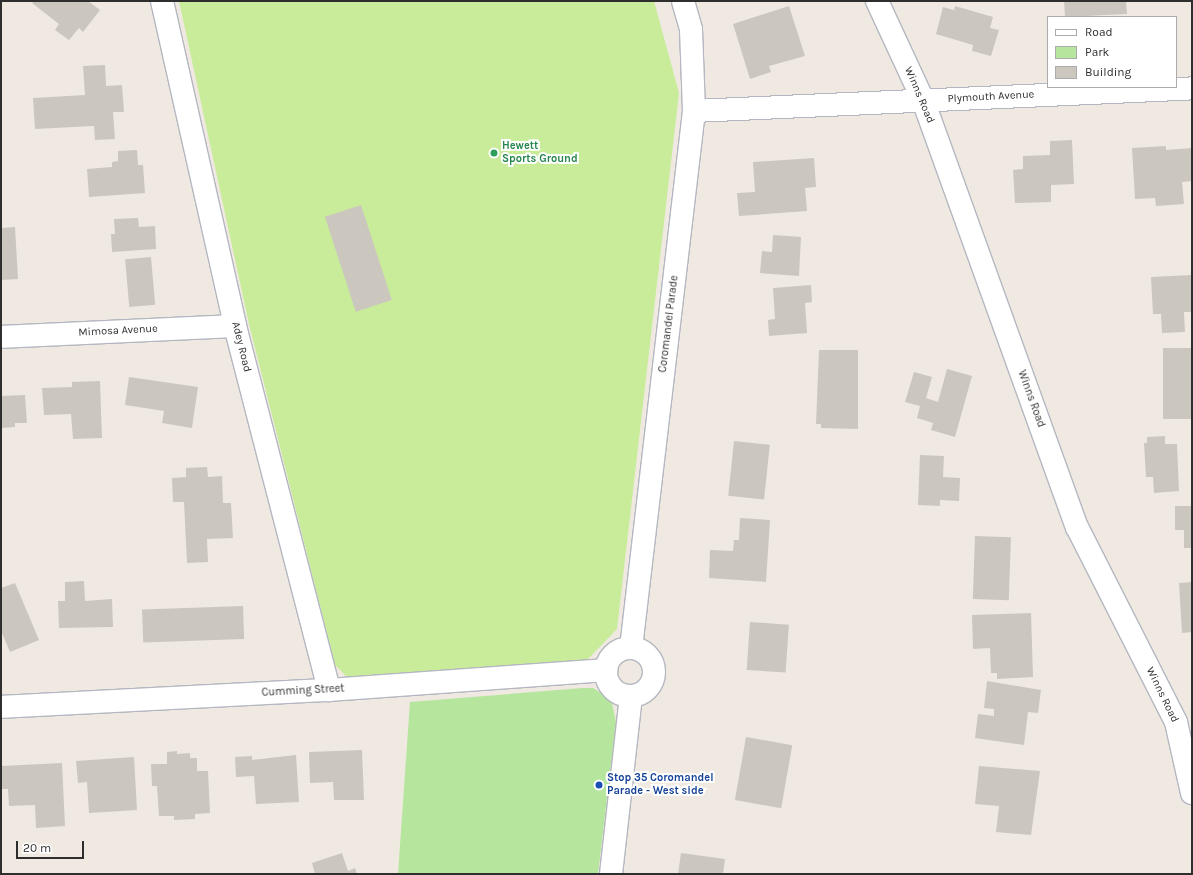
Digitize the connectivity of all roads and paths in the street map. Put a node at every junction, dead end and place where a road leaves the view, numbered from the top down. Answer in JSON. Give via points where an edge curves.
{"nodes":[{"id":1,"x":162,"y":1,"type":"edge"},
{"id":2,"x":683,"y":1,"type":"edge"},
{"id":3,"x":877,"y":1,"type":"edge"},
{"id":4,"x":1192,"y":88,"type":"edge"},
{"id":5,"x":923,"y":100,"type":"junction"},
{"id":6,"x":694,"y":110,"type":"junction"},
{"id":7,"x":235,"y":326,"type":"junction"},
{"id":8,"x":1,"y":337,"type":"edge"},
{"id":9,"x":631,"y":648,"type":"junction"},
{"id":10,"x":606,"y":670,"type":"junction"},
{"id":11,"x":329,"y":690,"type":"junction"},
{"id":12,"x":631,"y":696,"type":"junction"},
{"id":13,"x":1,"y":707,"type":"edge"},
{"id":14,"x":1192,"y":793,"type":"edge"},
{"id":15,"x":611,"y":874,"type":"edge"}],
"edges":[{"from":1,"to":7,"type":"street","name":"Adey Road"},
{"from":2,"to":6,"type":"street","name":"Coromandel Parade","via":[[690,29]]},
{"from":3,"to":5,"type":"street","name":"Winns Road"},
{"from":4,"to":5,"type":"street","name":"Plymouth Avenue"},
{"from":5,"to":6,"type":"street","name":"Plymouth Avenue"},
{"from":5,"to":14,"type":"street","name":"Winns Road","via":[[1077,527],[1176,722]]},
{"from":6,"to":9,"type":"street","name":"Coromandel Parade"},
{"from":7,"to":8,"type":"street","name":"Mimosa Avenue"},
{"from":7,"to":11,"type":"street","name":"Adey Road"},
{"from":9,"to":10,"type":"street","via":[[616,652],[607,663]]},
{"from":9,"to":12,"type":"street","via":[[646,654],[654,668],[651,684],[639,694]]},
{"from":10,"to":11,"type":"street","name":"Cumming Street"},
{"from":10,"to":12,"type":"street","via":[[606,678],[615,691]]},
{"from":11,"to":13,"type":"street","name":"Cumming Street"},
{"from":12,"to":15,"type":"street"}]}
